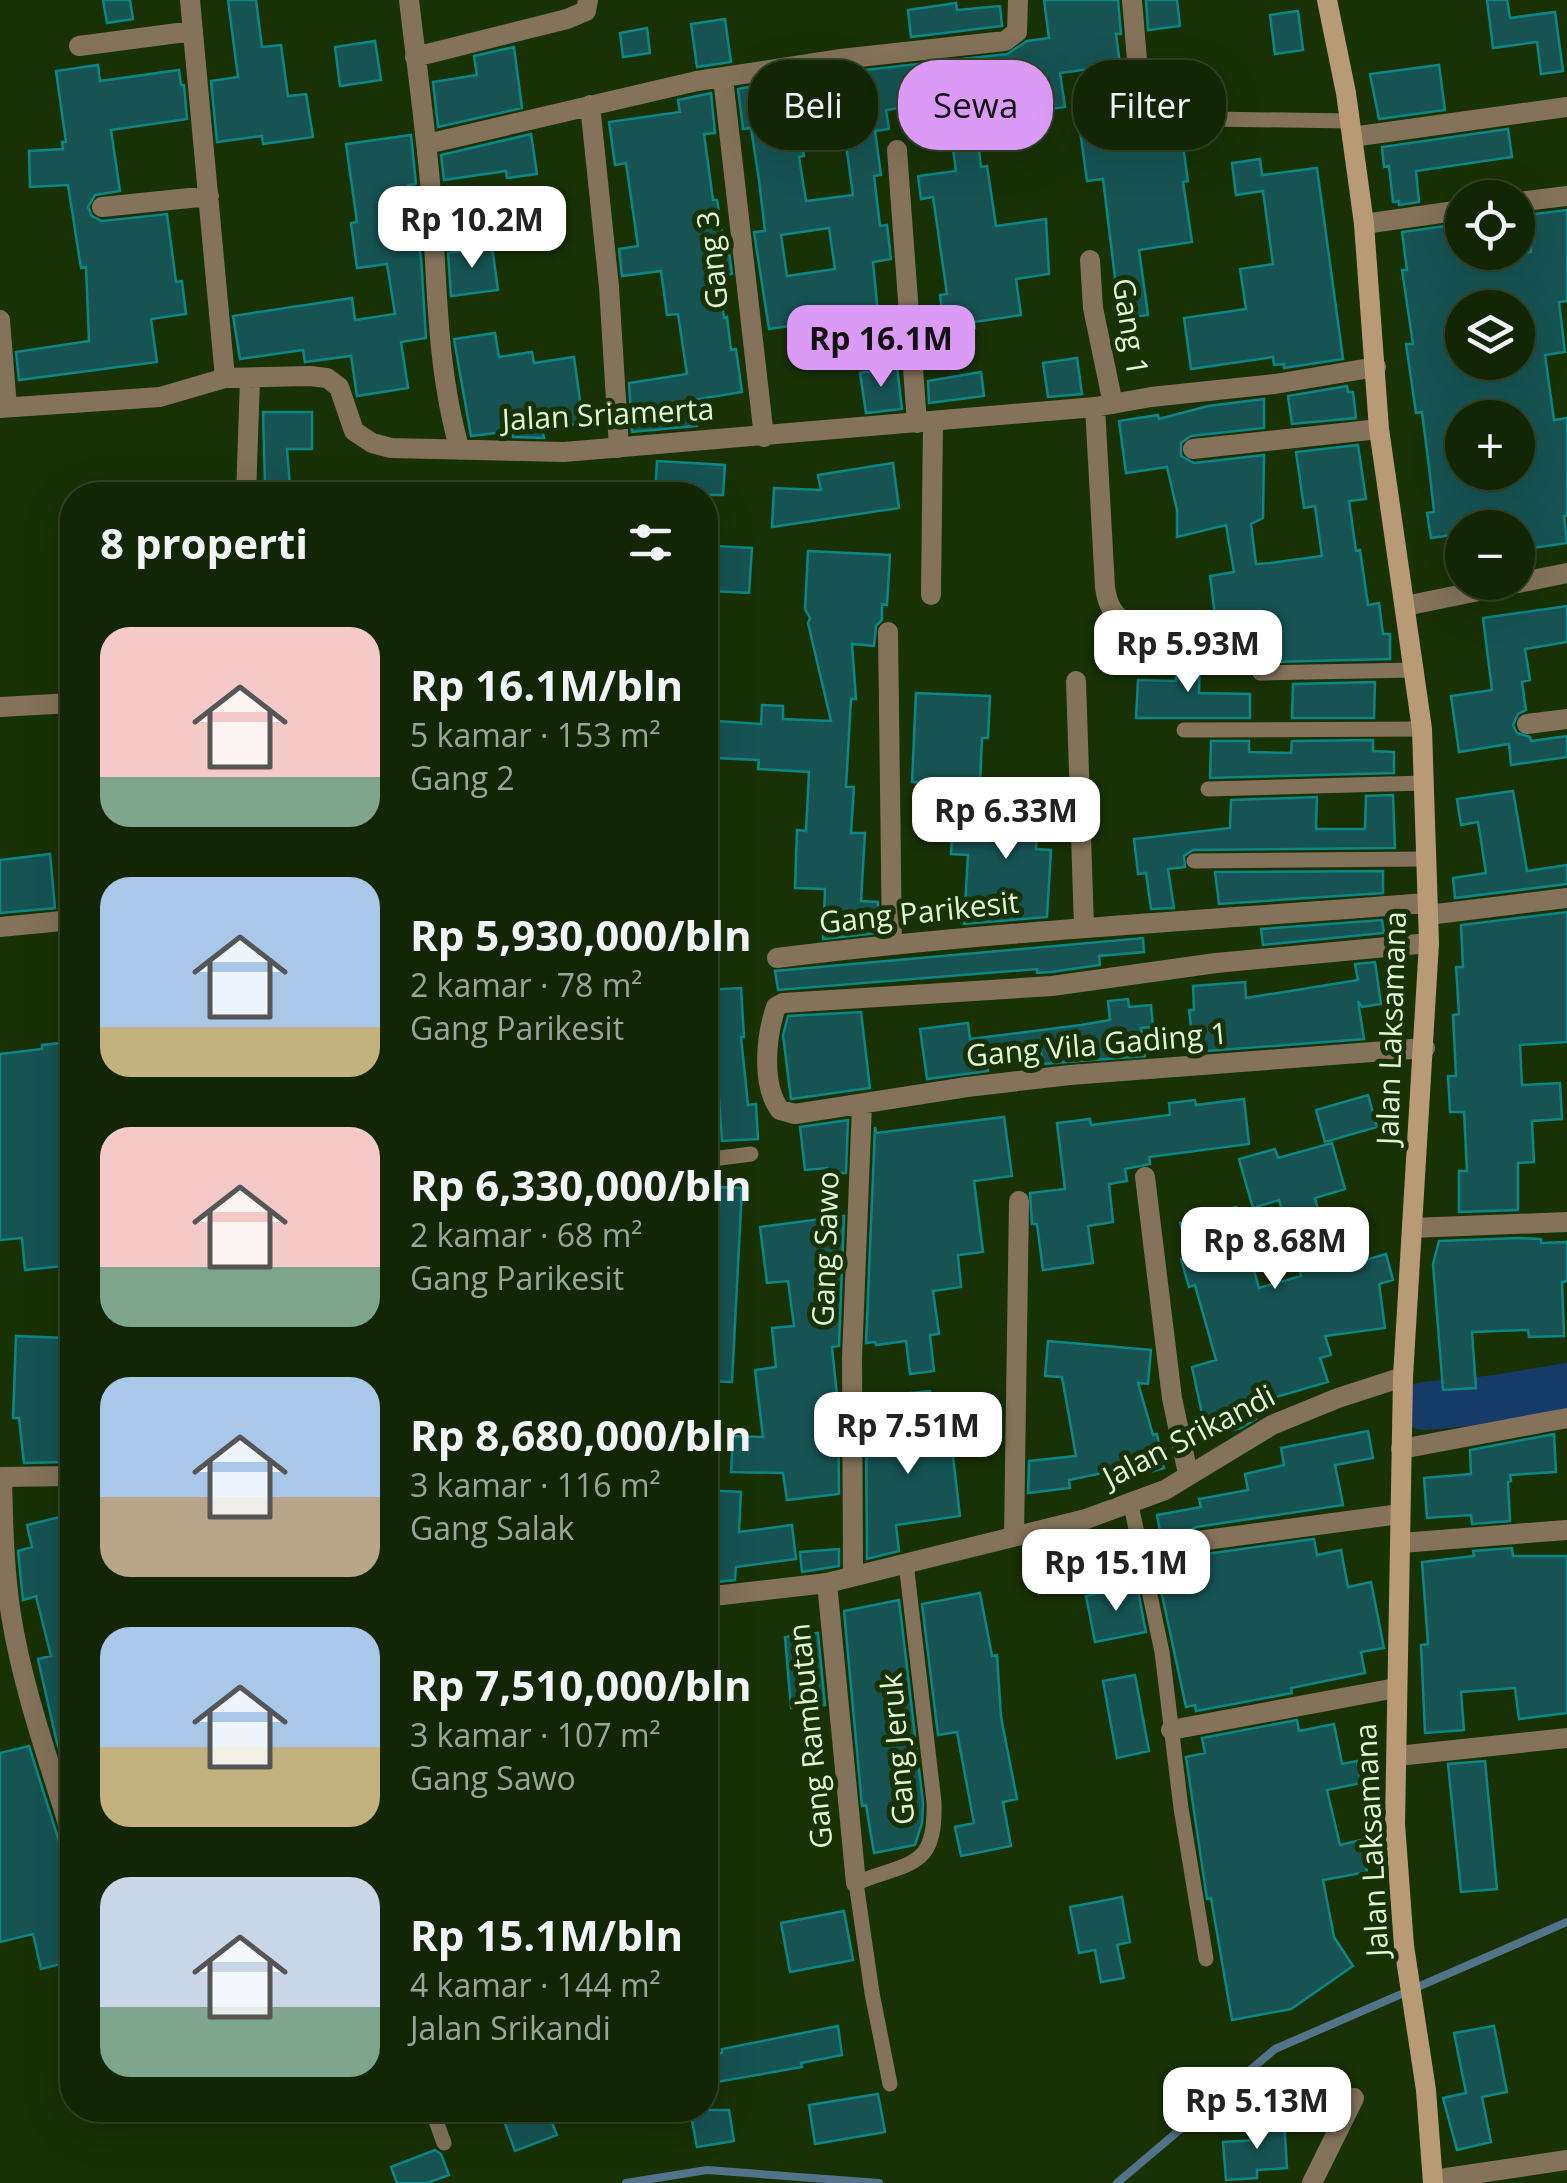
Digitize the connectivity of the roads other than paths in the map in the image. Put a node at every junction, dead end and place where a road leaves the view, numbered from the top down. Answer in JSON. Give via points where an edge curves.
{"nodes":[{"id":1,"x":190,"y":0,"type":"edge"},
{"id":2,"x":409,"y":0,"type":"edge"},
{"id":3,"x":588,"y":0,"type":"edge"},
{"id":4,"x":1018,"y":0,"type":"edge"},
{"id":5,"x":1132,"y":0,"type":"edge"},
{"id":6,"x":1327,"y":0,"type":"edge"},
{"id":7,"x":193,"y":31,"type":"junction"},
{"id":8,"x":79,"y":46,"type":"dead end"},
{"id":9,"x":416,"y":57,"type":"junction"},
{"id":10,"x":1136,"y":60,"type":"dead end"},
{"id":11,"x":723,"y":78,"type":"junction"},
{"id":12,"x":590,"y":105,"type":"junction"},
{"id":13,"x":1567,"y":107,"type":"edge"},
{"id":14,"x":1226,"y":119,"type":"edge"},
{"id":15,"x":1351,"y":129,"type":"junction"},
{"id":16,"x":427,"y":144,"type":"junction"},
{"id":17,"x":897,"y":150,"type":"dead end"},
{"id":18,"x":209,"y":196,"type":"junction"},
{"id":19,"x":1567,"y":196,"type":"edge"},
{"id":20,"x":1535,"y":200,"type":"edge"},
{"id":21,"x":102,"y":207,"type":"dead end"},
{"id":22,"x":1445,"y":212,"type":"edge"},
{"id":23,"x":1364,"y":224,"type":"junction"},
{"id":24,"x":1090,"y":260,"type":"dead end"},
{"id":25,"x":0,"y":320,"type":"edge"},
{"id":26,"x":1376,"y":367,"type":"junction"},
{"id":27,"x":225,"y":378,"type":"junction"},
{"id":28,"x":250,"y":379,"type":"junction"},
{"id":29,"x":1104,"y":406,"type":"junction"},
{"id":30,"x":3,"y":408,"type":"edge"},
{"id":31,"x":925,"y":422,"type":"junction"},
{"id":32,"x":1380,"y":428,"type":"junction"},
{"id":33,"x":764,"y":437,"type":"junction"},
{"id":34,"x":620,"y":448,"type":"junction"},
{"id":35,"x":1193,"y":449,"type":"dead end"},
{"id":36,"x":460,"y":450,"type":"junction"},
{"id":37,"x":246,"y":482,"type":"edge"},
{"id":38,"x":1567,"y":573,"type":"edge"},
{"id":39,"x":932,"y":595,"type":"dead end"},
{"id":40,"x":1405,"y":606,"type":"junction"},
{"id":41,"x":1187,"y":628,"type":"dead end"},
{"id":42,"x":888,"y":632,"type":"dead end"},
{"id":43,"x":1416,"y":670,"type":"junction"},
{"id":44,"x":1260,"y":673,"type":"dead end"},
{"id":45,"x":1076,"y":681,"type":"dead end"},
{"id":46,"x":60,"y":704,"type":"edge"},
{"id":47,"x":0,"y":707,"type":"edge"},
{"id":48,"x":1567,"y":719,"type":"edge"},
{"id":49,"x":1527,"y":724,"type":"dead end"},
{"id":50,"x":1422,"y":729,"type":"junction"},
{"id":51,"x":1184,"y":730,"type":"dead end"},
{"id":52,"x":1424,"y":783,"type":"junction"},
{"id":53,"x":1208,"y":788,"type":"dead end"},
{"id":54,"x":1426,"y":859,"type":"junction"},
{"id":55,"x":1194,"y":861,"type":"dead end"},
{"id":56,"x":1567,"y":898,"type":"edge"},
{"id":57,"x":1428,"y":909,"type":"junction"},
{"id":58,"x":60,"y":921,"type":"edge"},
{"id":59,"x":1084,"y":926,"type":"junction"},
{"id":60,"x":0,"y":928,"type":"edge"},
{"id":61,"x":1429,"y":943,"type":"junction"},
{"id":62,"x":892,"y":944,"type":"junction"},
{"id":63,"x":777,"y":958,"type":"dead end"},
{"id":64,"x":1424,"y":1048,"type":"junction"},
{"id":65,"x":862,"y":1105,"type":"junction"},
{"id":66,"x":750,"y":1154,"type":"dead end"},
{"id":67,"x":718,"y":1158,"type":"edge"},
{"id":68,"x":1145,"y":1177,"type":"dead end"},
{"id":69,"x":1019,"y":1202,"type":"dead end"},
{"id":70,"x":1567,"y":1222,"type":"edge"},
{"id":71,"x":1412,"y":1228,"type":"junction"},
{"id":72,"x":1403,"y":1378,"type":"junction"},
{"id":73,"x":1567,"y":1418,"type":"edge"},
{"id":74,"x":1401,"y":1449,"type":"junction"},
{"id":75,"x":1188,"y":1474,"type":"junction"},
{"id":76,"x":60,"y":1476,"type":"edge"},
{"id":77,"x":1,"y":1477,"type":"edge"},
{"id":78,"x":1130,"y":1505,"type":"junction"},
{"id":79,"x":1400,"y":1514,"type":"junction"},
{"id":80,"x":1566,"y":1530,"type":"edge"},
{"id":81,"x":1014,"y":1536,"type":"junction"},
{"id":82,"x":1198,"y":1542,"type":"dead end"},
{"id":83,"x":1401,"y":1543,"type":"junction"},
{"id":84,"x":906,"y":1563,"type":"junction"},
{"id":85,"x":853,"y":1575,"type":"junction"},
{"id":86,"x":827,"y":1583,"type":"junction"},
{"id":87,"x":718,"y":1596,"type":"edge"},
{"id":88,"x":1396,"y":1688,"type":"junction"},
{"id":89,"x":1171,"y":1730,"type":"junction"},
{"id":90,"x":1567,"y":1738,"type":"edge"},
{"id":91,"x":1396,"y":1756,"type":"junction"},
{"id":92,"x":60,"y":1796,"type":"edge"},
{"id":93,"x":856,"y":1882,"type":"junction"},
{"id":94,"x":1206,"y":1959,"type":"dead end"},
{"id":95,"x":890,"y":2084,"type":"dead end"},
{"id":96,"x":1354,"y":2098,"type":"dead end"},
{"id":97,"x":436,"y":2122,"type":"edge"},
{"id":98,"x":444,"y":2143,"type":"dead end"},
{"id":99,"x":1567,"y":2160,"type":"edge"},
{"id":100,"x":1433,"y":2182,"type":"edge"},
{"id":101,"x":1312,"y":2183,"type":"edge"}],
"edges":[{"from":1,"to":7,"type":"street"},
{"from":2,"to":9,"type":"street"},
{"from":3,"to":9,"type":"street","via":[[586,10],[566,19]]},
{"from":4,"to":11,"type":"street","via":[[1017,32],[1005,41]]},
{"from":5,"to":10,"type":"street"},
{"from":6,"to":15,"type":"main road","name":"Jalan Laksamana"},
{"from":7,"to":8,"type":"street"},
{"from":7,"to":18,"type":"street"},
{"from":9,"to":16,"type":"street"},
{"from":11,"to":12,"type":"street"},
{"from":11,"to":33,"type":"street","name":"Gang 3"},
{"from":12,"to":16,"type":"street"},
{"from":12,"to":34,"type":"street"},
{"from":13,"to":15,"type":"street"},
{"from":14,"to":15,"type":"lane"},
{"from":15,"to":23,"type":"main road","name":"Jalan Laksamana"},
{"from":16,"to":36,"type":"street","via":[[441,342]]},
{"from":17,"to":31,"type":"street"},
{"from":18,"to":21,"type":"street"},
{"from":18,"to":27,"type":"street"},
{"from":19,"to":20,"type":"street"},
{"from":22,"to":23,"type":"street"},
{"from":23,"to":26,"type":"main road","name":"Jalan Laksamana"},
{"from":24,"to":29,"type":"street","name":"Gang 1"},
{"from":25,"to":30,"type":"street"},
{"from":26,"to":29,"type":"street","name":"Jalan Sriamerta"},
{"from":26,"to":32,"type":"main road","name":"Jalan Laksamana"},
{"from":27,"to":28,"type":"street","name":"Jalan Sriamerta"},
{"from":27,"to":30,"type":"street","name":"Jalan Sriamerta","via":[[160,397]]},
{"from":28,"to":36,"type":"street","name":"Jalan Sriamerta","via":[[327,378],[340,387],[354,431],[372,443]]},
{"from":28,"to":37,"type":"street"},
{"from":29,"to":31,"type":"street","name":"Jalan Sriamerta"},
{"from":29,"to":41,"type":"street","name":"Gang 1","via":[[1110,610],[1129,624]]},
{"from":31,"to":33,"type":"street","name":"Jalan Sriamerta"},
{"from":31,"to":39,"type":"street"},
{"from":32,"to":35,"type":"street"},
{"from":32,"to":40,"type":"main road","name":"Jalan Laksamana"},
{"from":33,"to":34,"type":"street","name":"Jalan Sriamerta"},
{"from":34,"to":36,"type":"street","name":"Jalan Sriamerta"},
{"from":38,"to":40,"type":"street"},
{"from":40,"to":43,"type":"main road","name":"Jalan Laksamana"},
{"from":42,"to":62,"type":"street"},
{"from":43,"to":44,"type":"lane"},
{"from":43,"to":50,"type":"main road","name":"Jalan Laksamana"},
{"from":45,"to":59,"type":"street"},
{"from":46,"to":47,"type":"street"},
{"from":48,"to":49,"type":"street"},
{"from":50,"to":51,"type":"lane"},
{"from":50,"to":52,"type":"main road","name":"Jalan Laksamana"},
{"from":52,"to":53,"type":"lane"},
{"from":52,"to":54,"type":"main road","name":"Jalan Laksamana"},
{"from":54,"to":55,"type":"lane"},
{"from":54,"to":57,"type":"main road","name":"Jalan Laksamana"},
{"from":56,"to":57,"type":"street","name":"Gang Parikesit"},
{"from":57,"to":59,"type":"street","name":"Gang Parikesit"},
{"from":57,"to":61,"type":"main road","name":"Jalan Laksamana"},
{"from":58,"to":60,"type":"street"},
{"from":59,"to":62,"type":"street","name":"Gang Parikesit"},
{"from":61,"to":64,"type":"main road","name":"Jalan Laksamana"},
{"from":61,"to":65,"type":"street","name":"Gang Vila Gading 1","via":[[1052,986],[776,1006],[768,1054],[778,1108],[795,1114]]},
{"from":62,"to":63,"type":"street","name":"Gang Parikesit"},
{"from":64,"to":65,"type":"street","name":"Gang Vila Gading 1","via":[[1070,1075]]},
{"from":64,"to":71,"type":"main road","name":"Jalan Laksamana"},
{"from":65,"to":85,"type":"street","name":"Gang Sawo","via":[[852,1358]]},
{"from":66,"to":67,"type":"lane"},
{"from":68,"to":75,"type":"street"},
{"from":69,"to":81,"type":"street"},
{"from":70,"to":71,"type":"street"},
{"from":71,"to":72,"type":"main road","name":"Jalan Laksamana"},
{"from":72,"to":74,"type":"main road","name":"Jalan Laksamana"},
{"from":72,"to":75,"type":"street","name":"Jalan Srikandi","via":[[1272,1425]]},
{"from":73,"to":74,"type":"street"},
{"from":74,"to":79,"type":"main road","name":"Jalan Laksamana"},
{"from":75,"to":78,"type":"street","name":"Jalan Srikandi"},
{"from":76,"to":77,"type":"street"},
{"from":77,"to":92,"type":"street","via":[[12,1617]]},
{"from":78,"to":81,"type":"street","name":"Jalan Srikandi"},
{"from":78,"to":89,"type":"lane","via":[[1162,1652]]},
{"from":79,"to":82,"type":"street"},
{"from":79,"to":83,"type":"main road","name":"Jalan Laksamana"},
{"from":80,"to":83,"type":"street"},
{"from":81,"to":84,"type":"street","name":"Jalan Srikandi"},
{"from":83,"to":88,"type":"main road","name":"Jalan Laksamana"},
{"from":84,"to":85,"type":"street","name":"Jalan Srikandi"},
{"from":84,"to":93,"type":"lane","name":"Gang Jeruk","via":[[934,1838],[916,1860]]},
{"from":85,"to":86,"type":"street","name":"Jalan Srikandi"},
{"from":86,"to":87,"type":"street","name":"Jalan Srikandi"},
{"from":86,"to":93,"type":"street","name":"Gang Rambutan"},
{"from":88,"to":89,"type":"street"},
{"from":88,"to":91,"type":"main road","name":"Jalan Laksamana"},
{"from":89,"to":94,"type":"lane"},
{"from":90,"to":91,"type":"street"},
{"from":91,"to":100,"type":"main road","name":"Jalan Laksamana","via":[[1404,1946]]},
{"from":93,"to":95,"type":"lane"},
{"from":96,"to":101,"type":"street"},
{"from":97,"to":98,"type":"lane"},
{"from":99,"to":100,"type":"street"}]}
